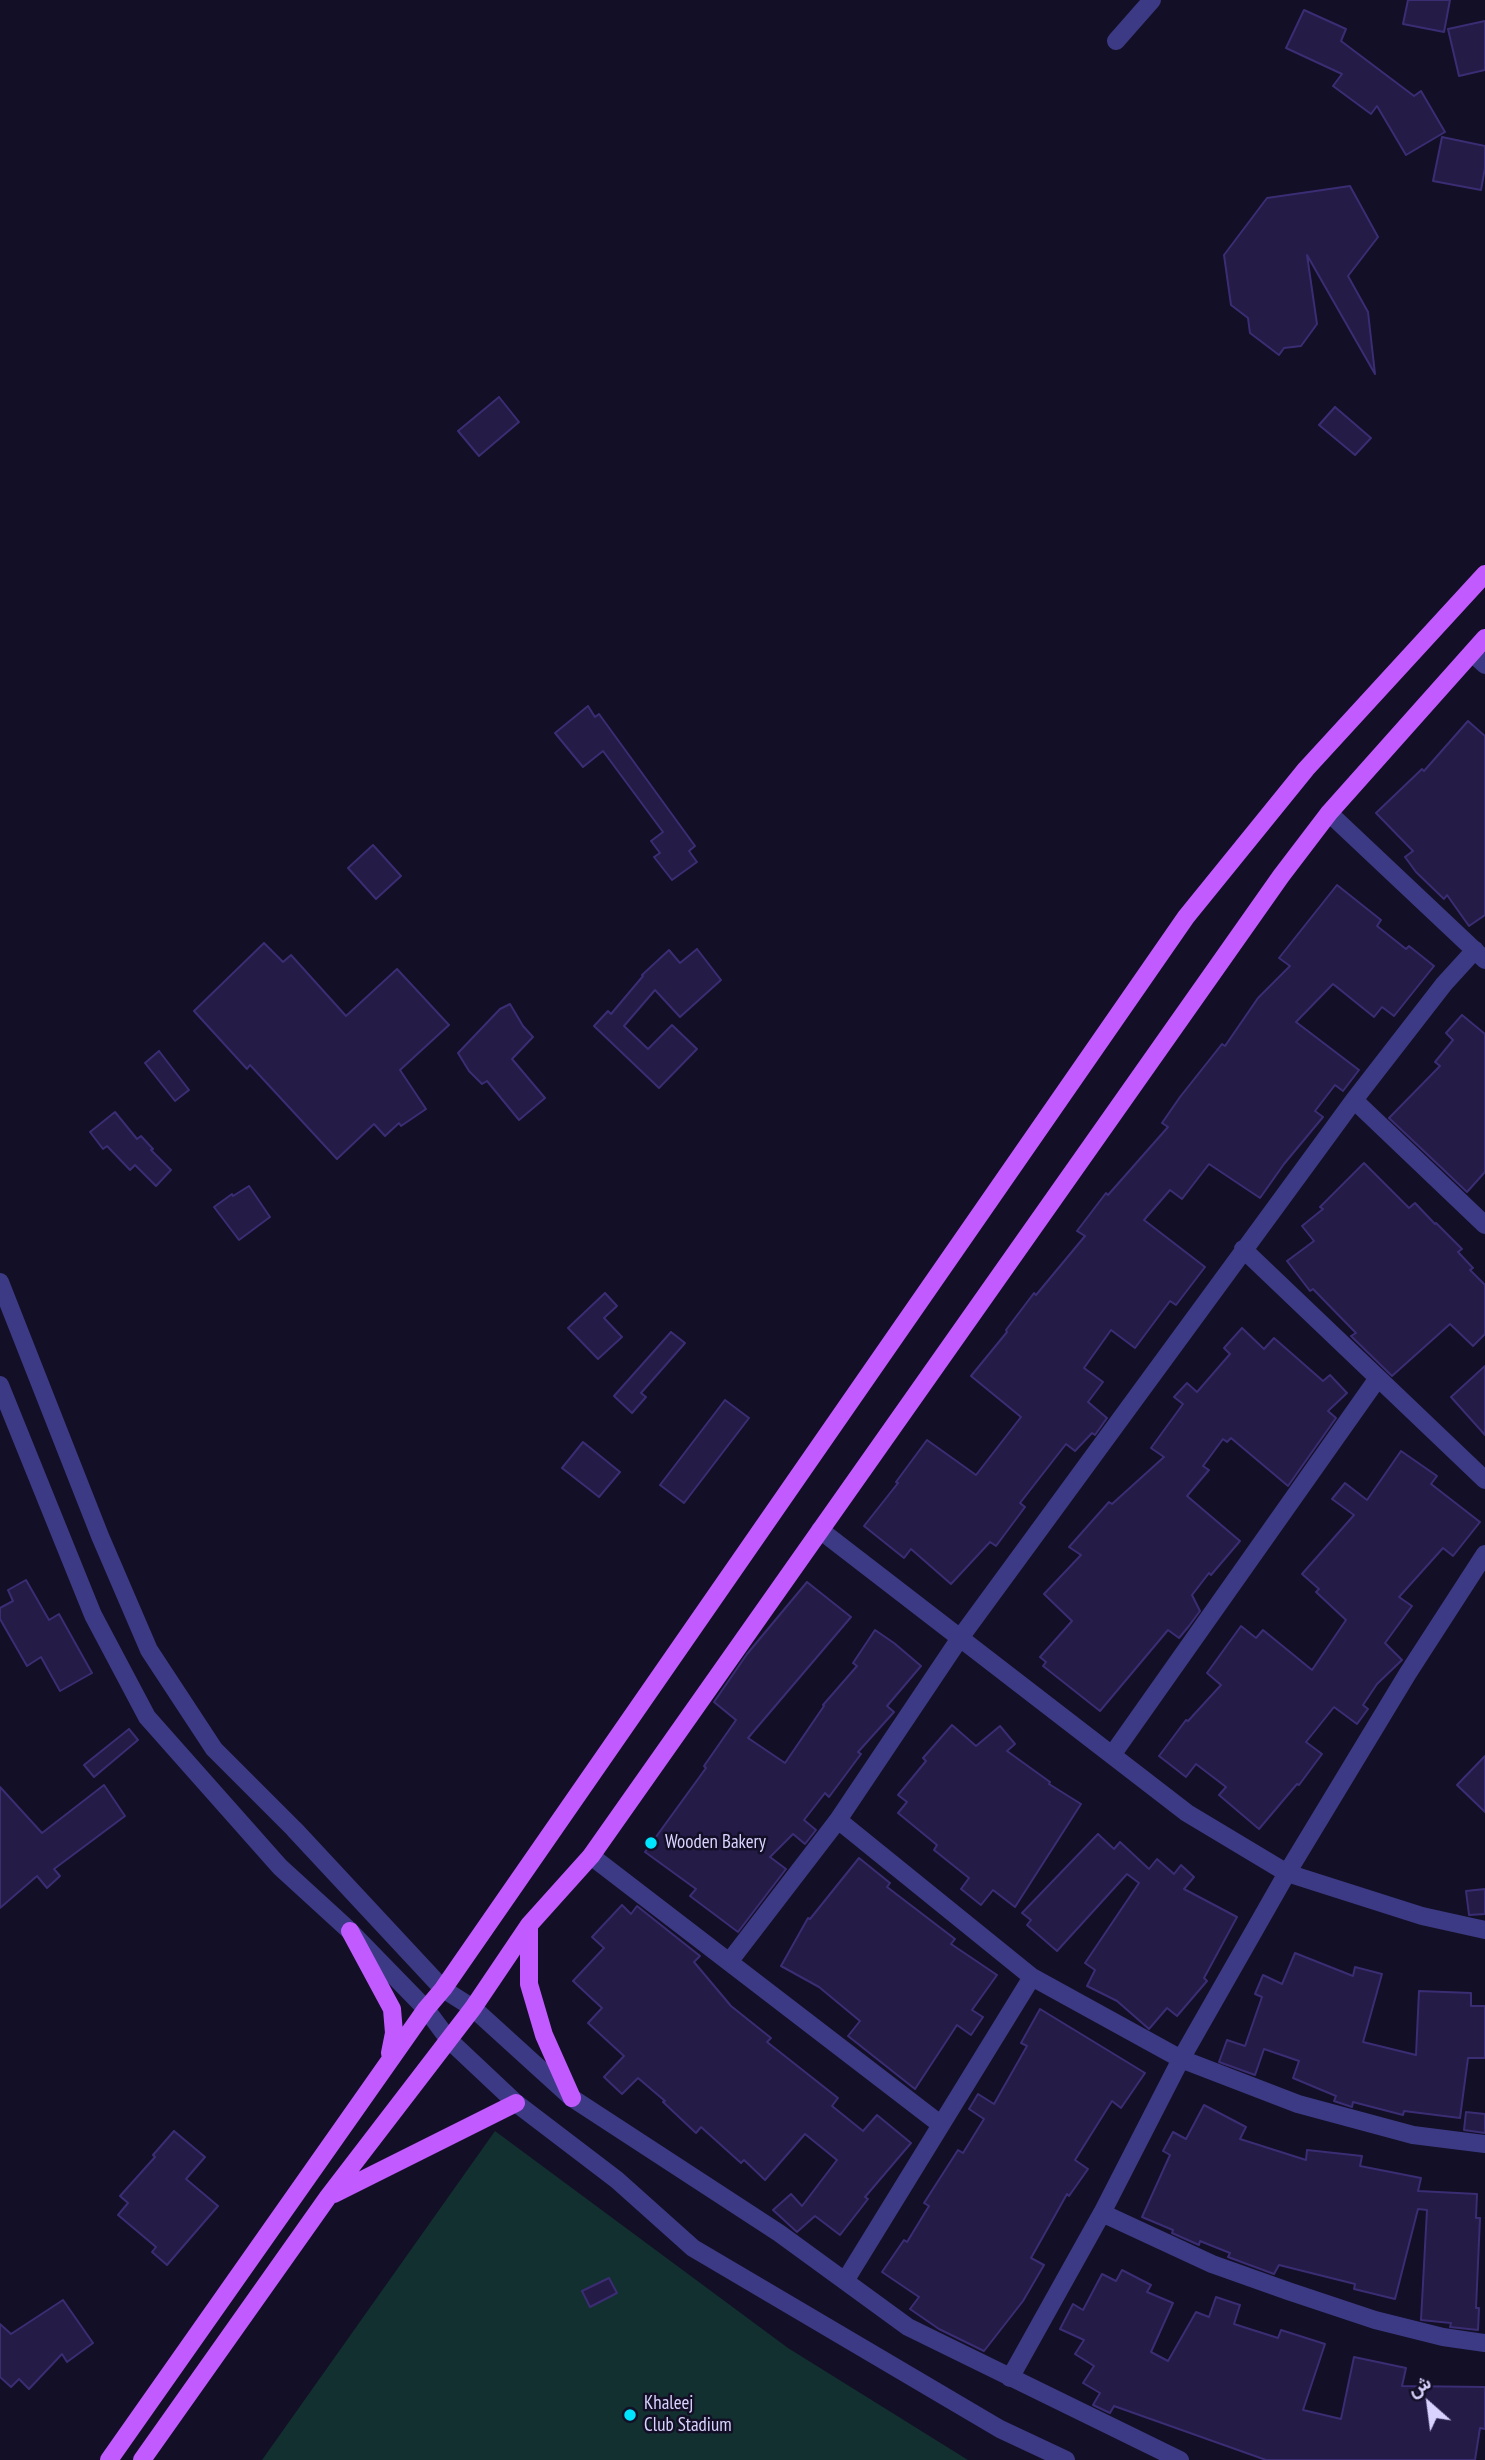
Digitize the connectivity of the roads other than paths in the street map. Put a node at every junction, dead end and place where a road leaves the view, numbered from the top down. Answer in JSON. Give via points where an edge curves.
{"nodes":[{"id":1,"x":1152,"y":0,"type":"edge"},
{"id":2,"x":1116,"y":41,"type":"dead end"},
{"id":3,"x":1485,"y":574,"type":"edge"},
{"id":4,"x":1485,"y":638,"type":"edge"},
{"id":5,"x":1479,"y":659,"type":"edge"},
{"id":6,"x":1329,"y":813,"type":"junction"},
{"id":7,"x":1480,"y":955,"type":"edge"},
{"id":8,"x":1354,"y":1100,"type":"junction"},
{"id":9,"x":1485,"y":1224,"type":"edge"},
{"id":10,"x":1243,"y":1249,"type":"junction"},
{"id":11,"x":0,"y":1282,"type":"edge"},
{"id":12,"x":1378,"y":1378,"type":"junction"},
{"id":13,"x":0,"y":1385,"type":"edge"},
{"id":14,"x":1485,"y":1480,"type":"edge"},
{"id":15,"x":820,"y":1530,"type":"junction"},
{"id":16,"x":1485,"y":1554,"type":"edge"},
{"id":17,"x":960,"y":1638,"type":"junction"},
{"id":18,"x":1112,"y":1755,"type":"junction"},
{"id":19,"x":838,"y":1821,"type":"junction"},
{"id":20,"x":591,"y":1856,"type":"junction"},
{"id":21,"x":1287,"y":1873,"type":"junction"},
{"id":22,"x":529,"y":1925,"type":"junction"},
{"id":23,"x":1485,"y":1930,"type":"edge"},
{"id":24,"x":350,"y":1931,"type":"junction"},
{"id":25,"x":729,"y":1962,"type":"junction"},
{"id":26,"x":1032,"y":1977,"type":"junction"},
{"id":27,"x":443,"y":1989,"type":"junction"},
{"id":28,"x":426,"y":2008,"type":"junction"},
{"id":29,"x":473,"y":2008,"type":"junction"},
{"id":30,"x":449,"y":2040,"type":"junction"},
{"id":31,"x":1181,"y":2059,"type":"junction"},
{"id":32,"x":388,"y":2063,"type":"junction"},
{"id":33,"x":572,"y":2098,"type":"junction"},
{"id":34,"x":516,"y":2103,"type":"junction"},
{"id":35,"x":940,"y":2124,"type":"junction"},
{"id":36,"x":1485,"y":2144,"type":"edge"},
{"id":37,"x":328,"y":2197,"type":"junction"},
{"id":38,"x":1102,"y":2213,"type":"junction"},
{"id":39,"x":845,"y":2281,"type":"junction"},
{"id":40,"x":1485,"y":2343,"type":"edge"},
{"id":41,"x":1010,"y":2378,"type":"junction"},
{"id":42,"x":109,"y":2460,"type":"edge"},
{"id":43,"x":142,"y":2460,"type":"edge"},
{"id":44,"x":1066,"y":2460,"type":"edge"},
{"id":45,"x":1181,"y":2460,"type":"edge"}],
"edges":[{"from":1,"to":2,"type":"street"},
{"from":3,"to":27,"type":"main road","via":[[1307,769],[1186,917]]},
{"from":4,"to":5,"type":"main road"},
{"from":5,"to":6,"type":"main road"},
{"from":6,"to":7,"type":"street"},
{"from":6,"to":15,"type":"main road"},
{"from":7,"to":8,"type":"street","via":[[1444,984]]},
{"from":8,"to":9,"type":"street"},
{"from":8,"to":10,"type":"street"},
{"from":10,"to":12,"type":"street"},
{"from":10,"to":17,"type":"street"},
{"from":11,"to":27,"type":"street","via":[[149,1650],[214,1749]]},
{"from":12,"to":14,"type":"street"},
{"from":12,"to":18,"type":"street"},
{"from":13,"to":24,"type":"street","via":[[93,1615],[147,1717],[280,1867]]},
{"from":15,"to":17,"type":"street"},
{"from":15,"to":20,"type":"main road"},
{"from":16,"to":21,"type":"street"},
{"from":17,"to":18,"type":"street"},
{"from":17,"to":19,"type":"street"},
{"from":18,"to":21,"type":"street","via":[[1186,1813]]},
{"from":19,"to":25,"type":"street"},
{"from":19,"to":26,"type":"street"},
{"from":20,"to":22,"type":"main road"},
{"from":20,"to":25,"type":"street"},
{"from":21,"to":23,"type":"street","via":[[1422,1916]]},
{"from":21,"to":31,"type":"street"},
{"from":22,"to":29,"type":"main road"},
{"from":22,"to":33,"type":"main road","via":[[529,1984],[544,2035]]},
{"from":24,"to":28,"type":"street"},
{"from":24,"to":32,"type":"main road","via":[[392,2009],[394,2034]]},
{"from":25,"to":35,"type":"street"},
{"from":26,"to":31,"type":"street"},
{"from":26,"to":35,"type":"street"},
{"from":27,"to":28,"type":"main road"},
{"from":27,"to":29,"type":"street"},
{"from":28,"to":30,"type":"street"},
{"from":28,"to":32,"type":"main road"},
{"from":29,"to":30,"type":"main road"},
{"from":29,"to":33,"type":"street"},
{"from":30,"to":34,"type":"street"},
{"from":30,"to":37,"type":"main road"},
{"from":31,"to":36,"type":"street","via":[[1298,2104],[1413,2135]]},
{"from":31,"to":38,"type":"street"},
{"from":32,"to":42,"type":"main road"},
{"from":33,"to":39,"type":"street"},
{"from":34,"to":37,"type":"main road"},
{"from":34,"to":44,"type":"street","via":[[617,2180],[693,2248],[1000,2429]]},
{"from":35,"to":39,"type":"street"},
{"from":37,"to":43,"type":"main road"},
{"from":38,"to":40,"type":"street","via":[[1212,2264],[1288,2291],[1375,2320]]},
{"from":38,"to":41,"type":"street"},
{"from":39,"to":41,"type":"street","via":[[908,2327]]},
{"from":41,"to":45,"type":"street"}]}
